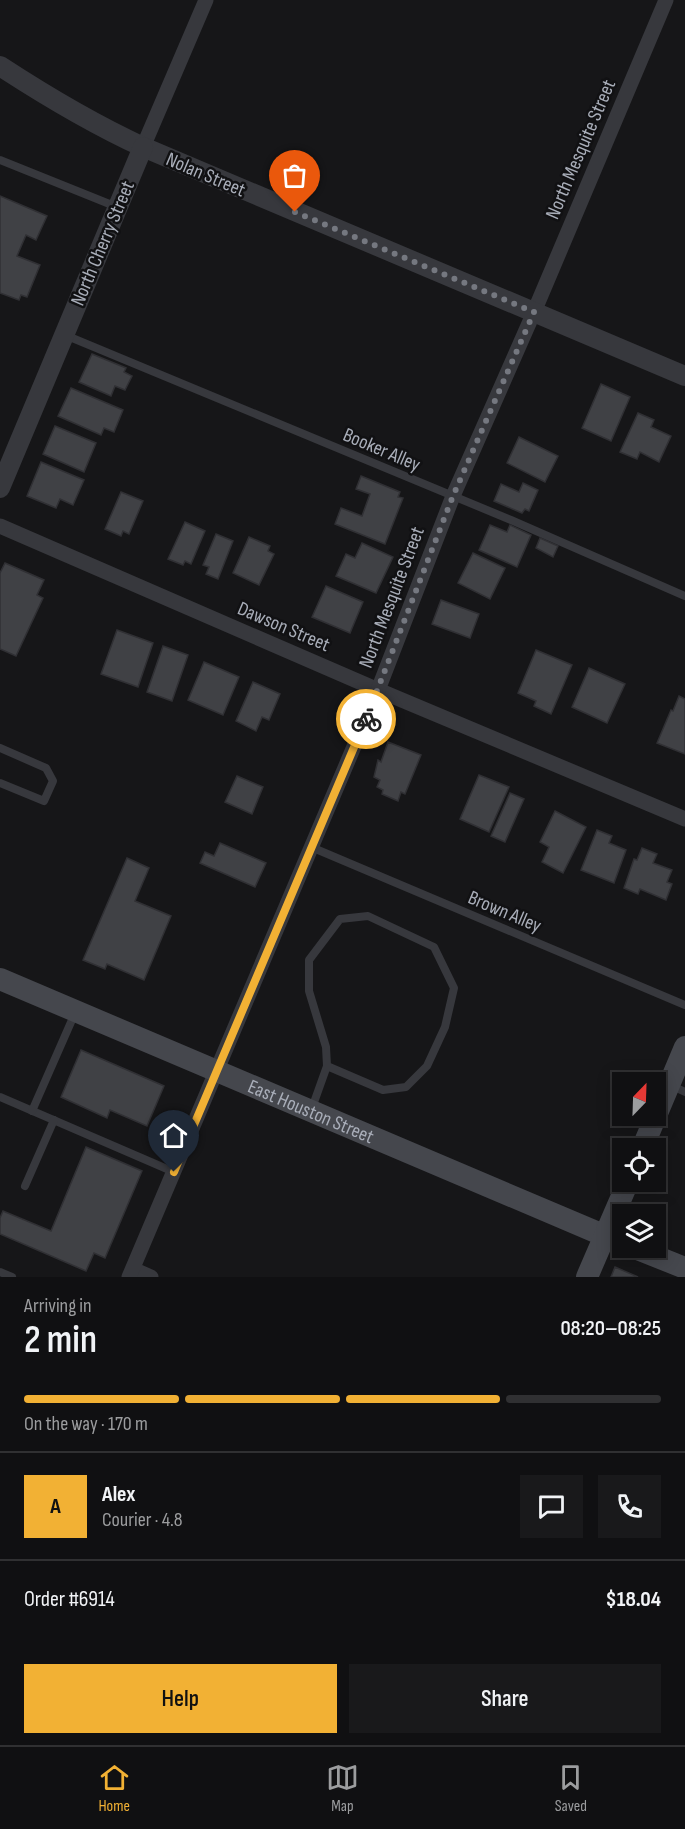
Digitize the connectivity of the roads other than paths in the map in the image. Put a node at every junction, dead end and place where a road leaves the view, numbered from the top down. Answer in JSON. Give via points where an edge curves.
{"nodes":[{"id":1,"x":206,"y":0,"type":"edge"},
{"id":2,"x":666,"y":0,"type":"edge"},
{"id":3,"x":0,"y":66,"type":"edge"},
{"id":4,"x":143,"y":147,"type":"junction"},
{"id":5,"x":0,"y":160,"type":"edge"},
{"id":6,"x":117,"y":207,"type":"junction"},
{"id":7,"x":534,"y":312,"type":"junction"},
{"id":8,"x":64,"y":335,"type":"junction"},
{"id":9,"x":685,"y":376,"type":"edge"},
{"id":10,"x":0,"y":488,"type":"edge"},
{"id":11,"x":453,"y":496,"type":"junction"},
{"id":12,"x":0,"y":526,"type":"edge"},
{"id":13,"x":685,"y":597,"type":"edge"},
{"id":14,"x":378,"y":690,"type":"junction"},
{"id":15,"x":0,"y":748,"type":"edge"},
{"id":16,"x":0,"y":783,"type":"edge"},
{"id":17,"x":685,"y":819,"type":"edge"},
{"id":18,"x":311,"y":847,"type":"junction"},
{"id":19,"x":0,"y":980,"type":"edge"},
{"id":20,"x":685,"y":1005,"type":"edge"},
{"id":21,"x":75,"y":1012,"type":"junction"},
{"id":22,"x":685,"y":1047,"type":"edge"},
{"id":23,"x":327,"y":1066,"type":"junction"},
{"id":24,"x":216,"y":1072,"type":"junction"},
{"id":25,"x":677,"y":1088,"type":"edge"},
{"id":26,"x":0,"y":1097,"type":"edge"},
{"id":27,"x":32,"y":1111,"type":"junction"},
{"id":28,"x":311,"y":1112,"type":"junction"},
{"id":29,"x":54,"y":1120,"type":"junction"},
{"id":30,"x":648,"y":1138,"type":"edge"},
{"id":31,"x":174,"y":1172,"type":"junction"},
{"id":32,"x":25,"y":1186,"type":"dead end"},
{"id":33,"x":612,"y":1239,"type":"edge"},
{"id":34,"x":612,"y":1243,"type":"edge"},
{"id":35,"x":660,"y":1258,"type":"edge"},
{"id":36,"x":685,"y":1268,"type":"edge"},
{"id":37,"x":0,"y":1272,"type":"edge"},
{"id":38,"x":131,"y":1273,"type":"edge"},
{"id":39,"x":12,"y":1277,"type":"edge"},
{"id":40,"x":151,"y":1277,"type":"edge"},
{"id":41,"x":587,"y":1277,"type":"edge"}],
"edges":[{"from":1,"to":4,"type":"street","name":"North Cherry Street"},
{"from":2,"to":7,"type":"street","name":"North Mesquite Street"},
{"from":3,"to":4,"type":"street","name":"Nolan Street"},
{"from":4,"to":6,"type":"street","name":"North Cherry Street"},
{"from":4,"to":7,"type":"street","name":"Nolan Street"},
{"from":5,"to":6,"type":"lane"},
{"from":6,"to":8,"type":"street","name":"North Cherry Street"},
{"from":7,"to":9,"type":"street","name":"Nolan Street"},
{"from":7,"to":11,"type":"street","name":"North Mesquite Street"},
{"from":8,"to":10,"type":"street","name":"North Cherry Street"},
{"from":8,"to":11,"type":"lane","name":"Booker Alley"},
{"from":11,"to":13,"type":"lane","name":"Booker Alley"},
{"from":11,"to":14,"type":"street","name":"North Mesquite Street"},
{"from":12,"to":14,"type":"street","name":"Dawson Street"},
{"from":14,"to":17,"type":"street","name":"Dawson Street"},
{"from":14,"to":18,"type":"street","name":"North Mesquite Street"},
{"from":15,"to":16,"type":"lane","via":[[46,768],[53,781],[44,801]]},
{"from":18,"to":20,"type":"lane","name":"Brown Alley"},
{"from":18,"to":24,"type":"street","name":"North Mesquite Street"},
{"from":19,"to":21,"type":"main road","name":"East Houston Street"},
{"from":21,"to":24,"type":"main road","name":"East Houston Street"},
{"from":21,"to":27,"type":"lane"},
{"from":22,"to":25,"type":"main road"},
{"from":23,"to":23,"type":"lane","via":[[326,1047],[309,991],[309,960],[340,919],[368,916],[434,947],[454,987],[445,1027],[427,1066],[406,1088],[383,1090]]},
{"from":23,"to":28,"type":"lane"},
{"from":24,"to":28,"type":"main road","name":"East Houston Street"},
{"from":24,"to":31,"type":"street","name":"North Mesquite Street"},
{"from":25,"to":30,"type":"main road"},
{"from":26,"to":27,"type":"lane"},
{"from":27,"to":29,"type":"lane"},
{"from":28,"to":33,"type":"main road","name":"East Houston Street"},
{"from":29,"to":31,"type":"lane"},
{"from":29,"to":32,"type":"lane"},
{"from":31,"to":38,"type":"street","name":"North Mesquite Street"},
{"from":34,"to":41,"type":"main road"},
{"from":35,"to":36,"type":"main road"},
{"from":37,"to":39,"type":"lane"},
{"from":38,"to":40,"type":"street"}]}
